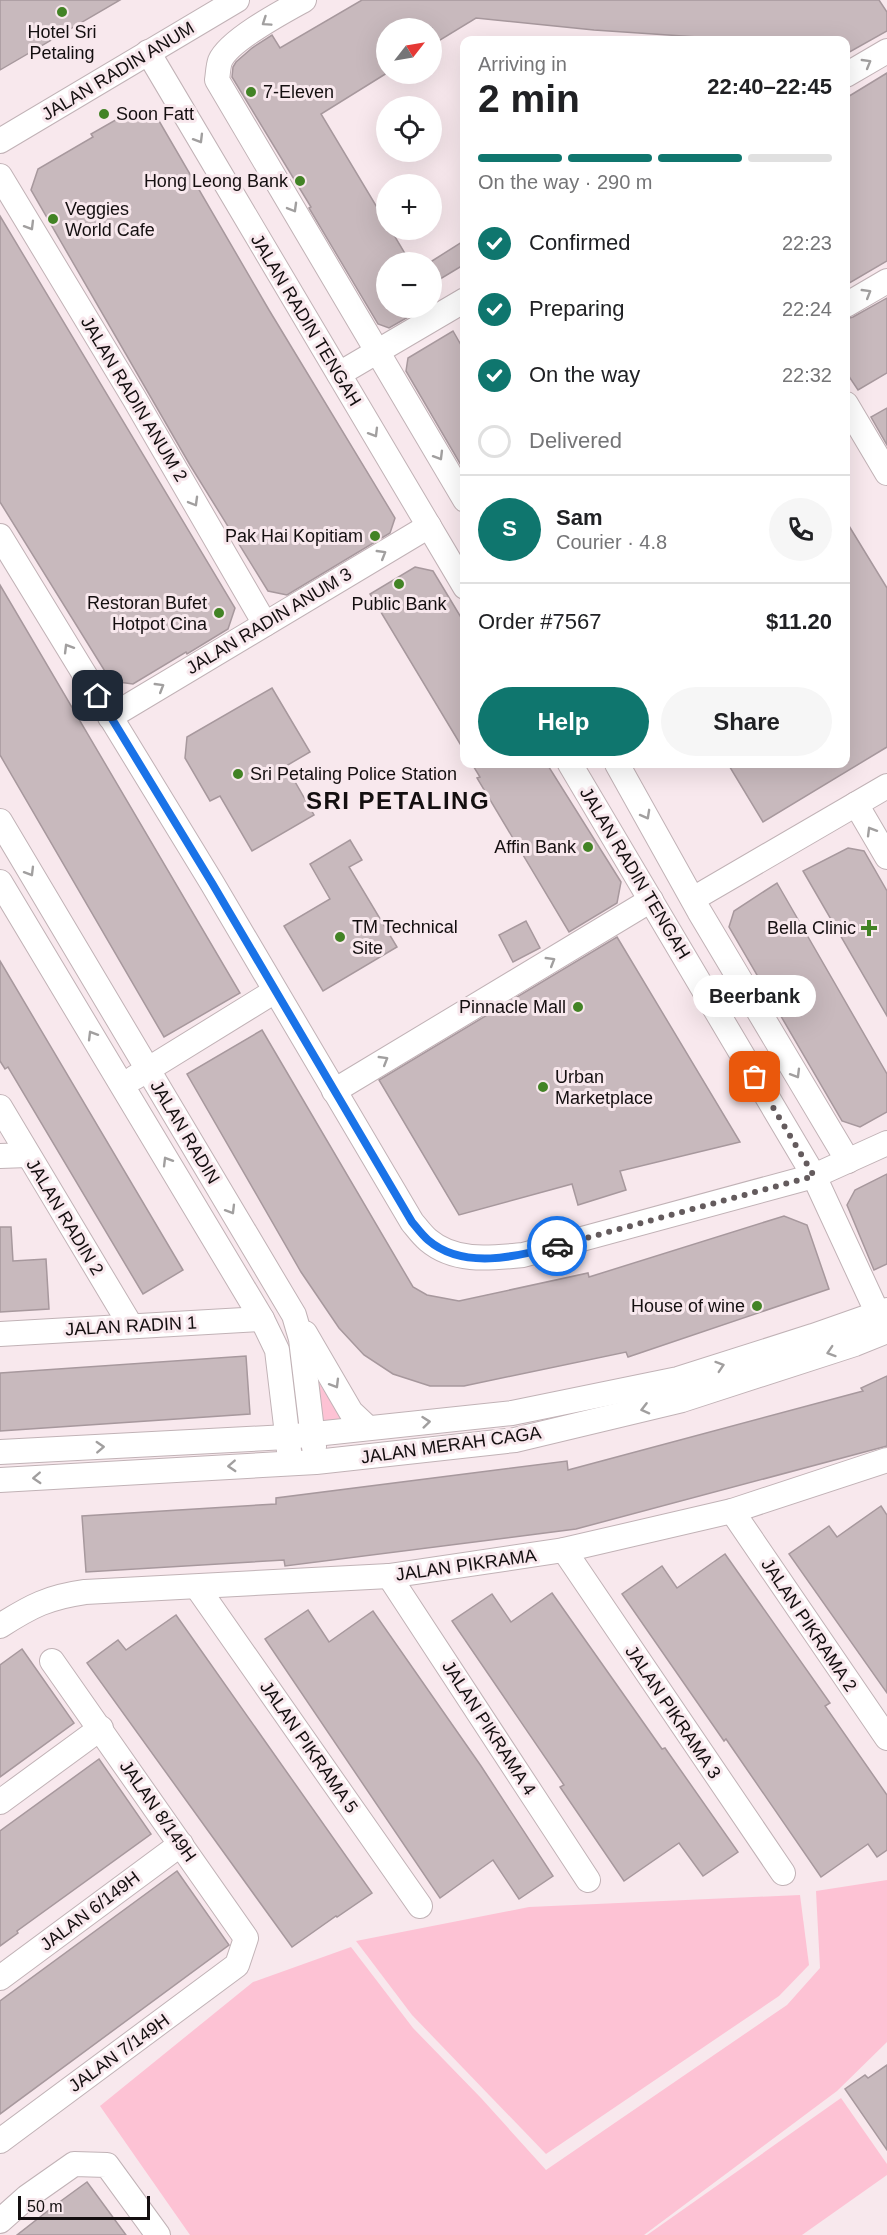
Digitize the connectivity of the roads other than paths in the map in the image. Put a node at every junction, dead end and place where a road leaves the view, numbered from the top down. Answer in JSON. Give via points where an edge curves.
{"nodes":[{"id":1,"x":237,"y":0,"type":"edge"},
{"id":2,"x":304,"y":0,"type":"edge"},
{"id":3,"x":887,"y":51,"type":"edge"},
{"id":4,"x":148,"y":52,"type":"junction"},
{"id":5,"x":850,"y":73,"type":"edge"},
{"id":6,"x":0,"y":141,"type":"edge"},
{"id":7,"x":0,"y":176,"type":"edge"},
{"id":8,"x":887,"y":281,"type":"edge"},
{"id":9,"x":460,"y":303,"type":"edge"},
{"id":10,"x":850,"y":304,"type":"edge"},
{"id":11,"x":377,"y":351,"type":"junction"},
{"id":12,"x":339,"y":374,"type":"junction"},
{"id":13,"x":850,"y":411,"type":"edge"},
{"id":14,"x":887,"y":473,"type":"edge"},
{"id":15,"x":460,"y":492,"type":"edge"},
{"id":16,"x":429,"y":526,"type":"junction"},
{"id":17,"x":0,"y":536,"type":"edge"},
{"id":18,"x":460,"y":579,"type":"edge"},
{"id":19,"x":265,"y":624,"type":"junction"},
{"id":20,"x":110,"y":717,"type":"junction"},
{"id":21,"x":572,"y":768,"type":"edge"},
{"id":22,"x":619,"y":768,"type":"edge"},
{"id":23,"x":887,"y":786,"type":"edge"},
{"id":24,"x":856,"y":804,"type":"junction"},
{"id":25,"x":0,"y":821,"type":"edge"},
{"id":26,"x":887,"y":857,"type":"edge"},
{"id":27,"x":0,"y":882,"type":"edge"},
{"id":28,"x":693,"y":899,"type":"junction"},
{"id":29,"x":651,"y":900,"type":"junction"},
{"id":30,"x":275,"y":991,"type":"junction"},
{"id":31,"x":148,"y":1070,"type":"junction"},
{"id":32,"x":122,"y":1086,"type":"junction"},
{"id":33,"x":334,"y":1091,"type":"junction"},
{"id":34,"x":0,"y":1107,"type":"edge"},
{"id":35,"x":887,"y":1143,"type":"edge"},
{"id":36,"x":28,"y":1155,"type":"junction"},
{"id":37,"x":0,"y":1156,"type":"edge"},
{"id":38,"x":848,"y":1161,"type":"junction"},
{"id":39,"x":814,"y":1176,"type":"junction"},
{"id":40,"x":788,"y":1183,"type":"junction"},
{"id":41,"x":829,"y":1210,"type":"junction"},
{"id":42,"x":294,"y":1316,"type":"junction"},
{"id":43,"x":262,"y":1319,"type":"junction"},
{"id":44,"x":884,"y":1321,"type":"edge"},
{"id":45,"x":131,"y":1326,"type":"junction"},
{"id":46,"x":0,"y":1334,"type":"edge"},
{"id":47,"x":368,"y":1428,"type":"junction"},
{"id":48,"x":313,"y":1433,"type":"junction"},
{"id":49,"x":287,"y":1437,"type":"junction"},
{"id":50,"x":0,"y":1452,"type":"edge"},
{"id":51,"x":887,"y":1461,"type":"edge"},
{"id":52,"x":290,"y":1462,"type":"junction"},
{"id":53,"x":316,"y":1462,"type":"junction"},
{"id":54,"x":0,"y":1480,"type":"edge"},
{"id":55,"x":732,"y":1511,"type":"junction"},
{"id":56,"x":564,"y":1550,"type":"junction"},
{"id":57,"x":389,"y":1576,"type":"junction"},
{"id":58,"x":197,"y":1587,"type":"junction"},
{"id":59,"x":0,"y":1626,"type":"edge"},
{"id":60,"x":52,"y":1661,"type":"dead end"},
{"id":61,"x":101,"y":1728,"type":"junction"},
{"id":62,"x":887,"y":1738,"type":"edge"},
{"id":63,"x":0,"y":1802,"type":"edge"},
{"id":64,"x":181,"y":1844,"type":"junction"},
{"id":65,"x":783,"y":1873,"type":"dead end"},
{"id":66,"x":588,"y":1880,"type":"dead end"},
{"id":67,"x":420,"y":1906,"type":"dead end"},
{"id":68,"x":237,"y":1965,"type":"joint"},
{"id":69,"x":0,"y":1978,"type":"edge"},
{"id":70,"x":0,"y":2141,"type":"edge"},
{"id":71,"x":0,"y":2222,"type":"edge"},
{"id":72,"x":158,"y":2235,"type":"edge"}],
"edges":[{"from":1,"to":4,"type":"street","name":"JALAN RADIN ANUM"},
{"from":2,"to":11,"type":"street","one_way":true,"via":[[230,48],[220,61],[218,80]]},
{"from":5,"to":3,"type":"street","one_way":true},
{"from":4,"to":6,"type":"street","name":"JALAN RADIN ANUM"},
{"from":4,"to":12,"type":"street","name":"JALAN RADIN TENGAH","one_way":true},
{"from":7,"to":19,"type":"street","name":"JALAN RADIN ANUM 2","one_way":true},
{"from":10,"to":8,"type":"street","one_way":true},
{"from":9,"to":11,"type":"street"},
{"from":11,"to":12,"type":"street"},
{"from":11,"to":15,"type":"street","one_way":true},
{"from":12,"to":16,"type":"street","name":"JALAN RADIN TENGAH","one_way":true},
{"from":13,"to":14,"type":"street"},
{"from":16,"to":18,"type":"street","name":"JALAN RADIN TENGAH"},
{"from":19,"to":16,"type":"street","name":"JALAN RADIN ANUM 3","one_way":true},
{"from":20,"to":17,"type":"street","one_way":true},
{"from":20,"to":19,"type":"street","name":"JALAN RADIN ANUM 3","one_way":true},
{"from":20,"to":30,"type":"street"},
{"from":21,"to":29,"type":"street","name":"JALAN RADIN TENGAH"},
{"from":22,"to":28,"type":"street","name":"JALAN RADIN TENGAH","one_way":true},
{"from":23,"to":24,"type":"street"},
{"from":26,"to":24,"type":"street","one_way":true},
{"from":24,"to":28,"type":"street"},
{"from":25,"to":31,"type":"street","name":"JALAN RADIN","one_way":true},
{"from":32,"to":27,"type":"street","name":"JALAN RADIN","one_way":true},
{"from":28,"to":38,"type":"street","name":"JALAN RADIN TENGAH","one_way":true},
{"from":33,"to":29,"type":"street","one_way":true},
{"from":29,"to":39,"type":"street","name":"JALAN RADIN TENGAH"},
{"from":30,"to":31,"type":"street"},
{"from":30,"to":33,"type":"street"},
{"from":31,"to":32,"type":"street"},
{"from":31,"to":42,"type":"street","name":"JALAN RADIN","one_way":true},
{"from":43,"to":32,"type":"street","name":"JALAN RADIN","one_way":true},
{"from":33,"to":40,"type":"street","via":[[412,1222],[428,1240],[464,1257],[523,1255]]},
{"from":34,"to":36,"type":"street","name":"JALAN RADIN 2"},
{"from":35,"to":38,"type":"street"},
{"from":36,"to":37,"type":"street"},
{"from":36,"to":45,"type":"street","name":"JALAN RADIN 2"},
{"from":38,"to":39,"type":"street"},
{"from":39,"to":40,"type":"street"},
{"from":39,"to":41,"type":"street","name":"JALAN RADIN TENGAH"},
{"from":40,"to":41,"type":"street","via":[[809,1190]]},
{"from":41,"to":44,"type":"street","name":"JALAN RADIN TENGAH"},
{"from":42,"to":47,"type":"street","one_way":true,"via":[[351,1412]]},
{"from":42,"to":48,"type":"street","name":"JALAN RADIN","via":[[301,1339]]},
{"from":43,"to":45,"type":"street","name":"JALAN RADIN 1"},
{"from":43,"to":49,"type":"street","name":"JALAN RADIN","via":[[276,1350]]},
{"from":47,"to":44,"type":"street","name":"JALAN MERAH CAGA","one_way":true,"via":[[512,1413],[678,1379]]},
{"from":44,"to":53,"type":"street","name":"JALAN MERAH CAGA","one_way":true,"via":[[855,1344],[682,1400],[515,1440]]},
{"from":45,"to":46,"type":"street","name":"JALAN RADIN 1"},
{"from":47,"to":48,"type":"street","name":"JALAN MERAH CAGA"},
{"from":48,"to":49,"type":"street","name":"JALAN MERAH CAGA"},
{"from":48,"to":53,"type":"street","name":"JALAN RADIN"},
{"from":50,"to":49,"type":"street","name":"JALAN MERAH CAGA","one_way":true},
{"from":49,"to":52,"type":"street","name":"JALAN RADIN"},
{"from":51,"to":55,"type":"street","name":"JALAN PIKRAMA"},
{"from":52,"to":53,"type":"street","name":"JALAN MERAH CAGA"},
{"from":52,"to":54,"type":"street","name":"JALAN MERAH CAGA","one_way":true},
{"from":55,"to":56,"type":"street","name":"JALAN PIKRAMA"},
{"from":55,"to":62,"type":"street","name":"JALAN PIKRAMA 2"},
{"from":56,"to":57,"type":"street","name":"JALAN PIKRAMA"},
{"from":56,"to":65,"type":"street","name":"JALAN PIKRAMA 3"},
{"from":57,"to":58,"type":"street","name":"JALAN PIKRAMA"},
{"from":57,"to":66,"type":"street","name":"JALAN PIKRAMA 4"},
{"from":58,"to":59,"type":"street","name":"JALAN PIKRAMA","via":[[58,1596],[34,1605]]},
{"from":58,"to":67,"type":"street","name":"JALAN PIKRAMA 5"},
{"from":60,"to":61,"type":"street","name":"JALAN 8/149H"},
{"from":61,"to":63,"type":"street"},
{"from":61,"to":64,"type":"street","name":"JALAN 8/149H"},
{"from":64,"to":68,"type":"street","name":"JALAN 8/149H","via":[[246,1938]]},
{"from":64,"to":69,"type":"street","name":"JALAN 6/149H"},
{"from":68,"to":70,"type":"street","name":"JALAN 7/149H"},
{"from":71,"to":72,"type":"street","via":[[27,2197],[74,2164],[107,2165]]}]}
